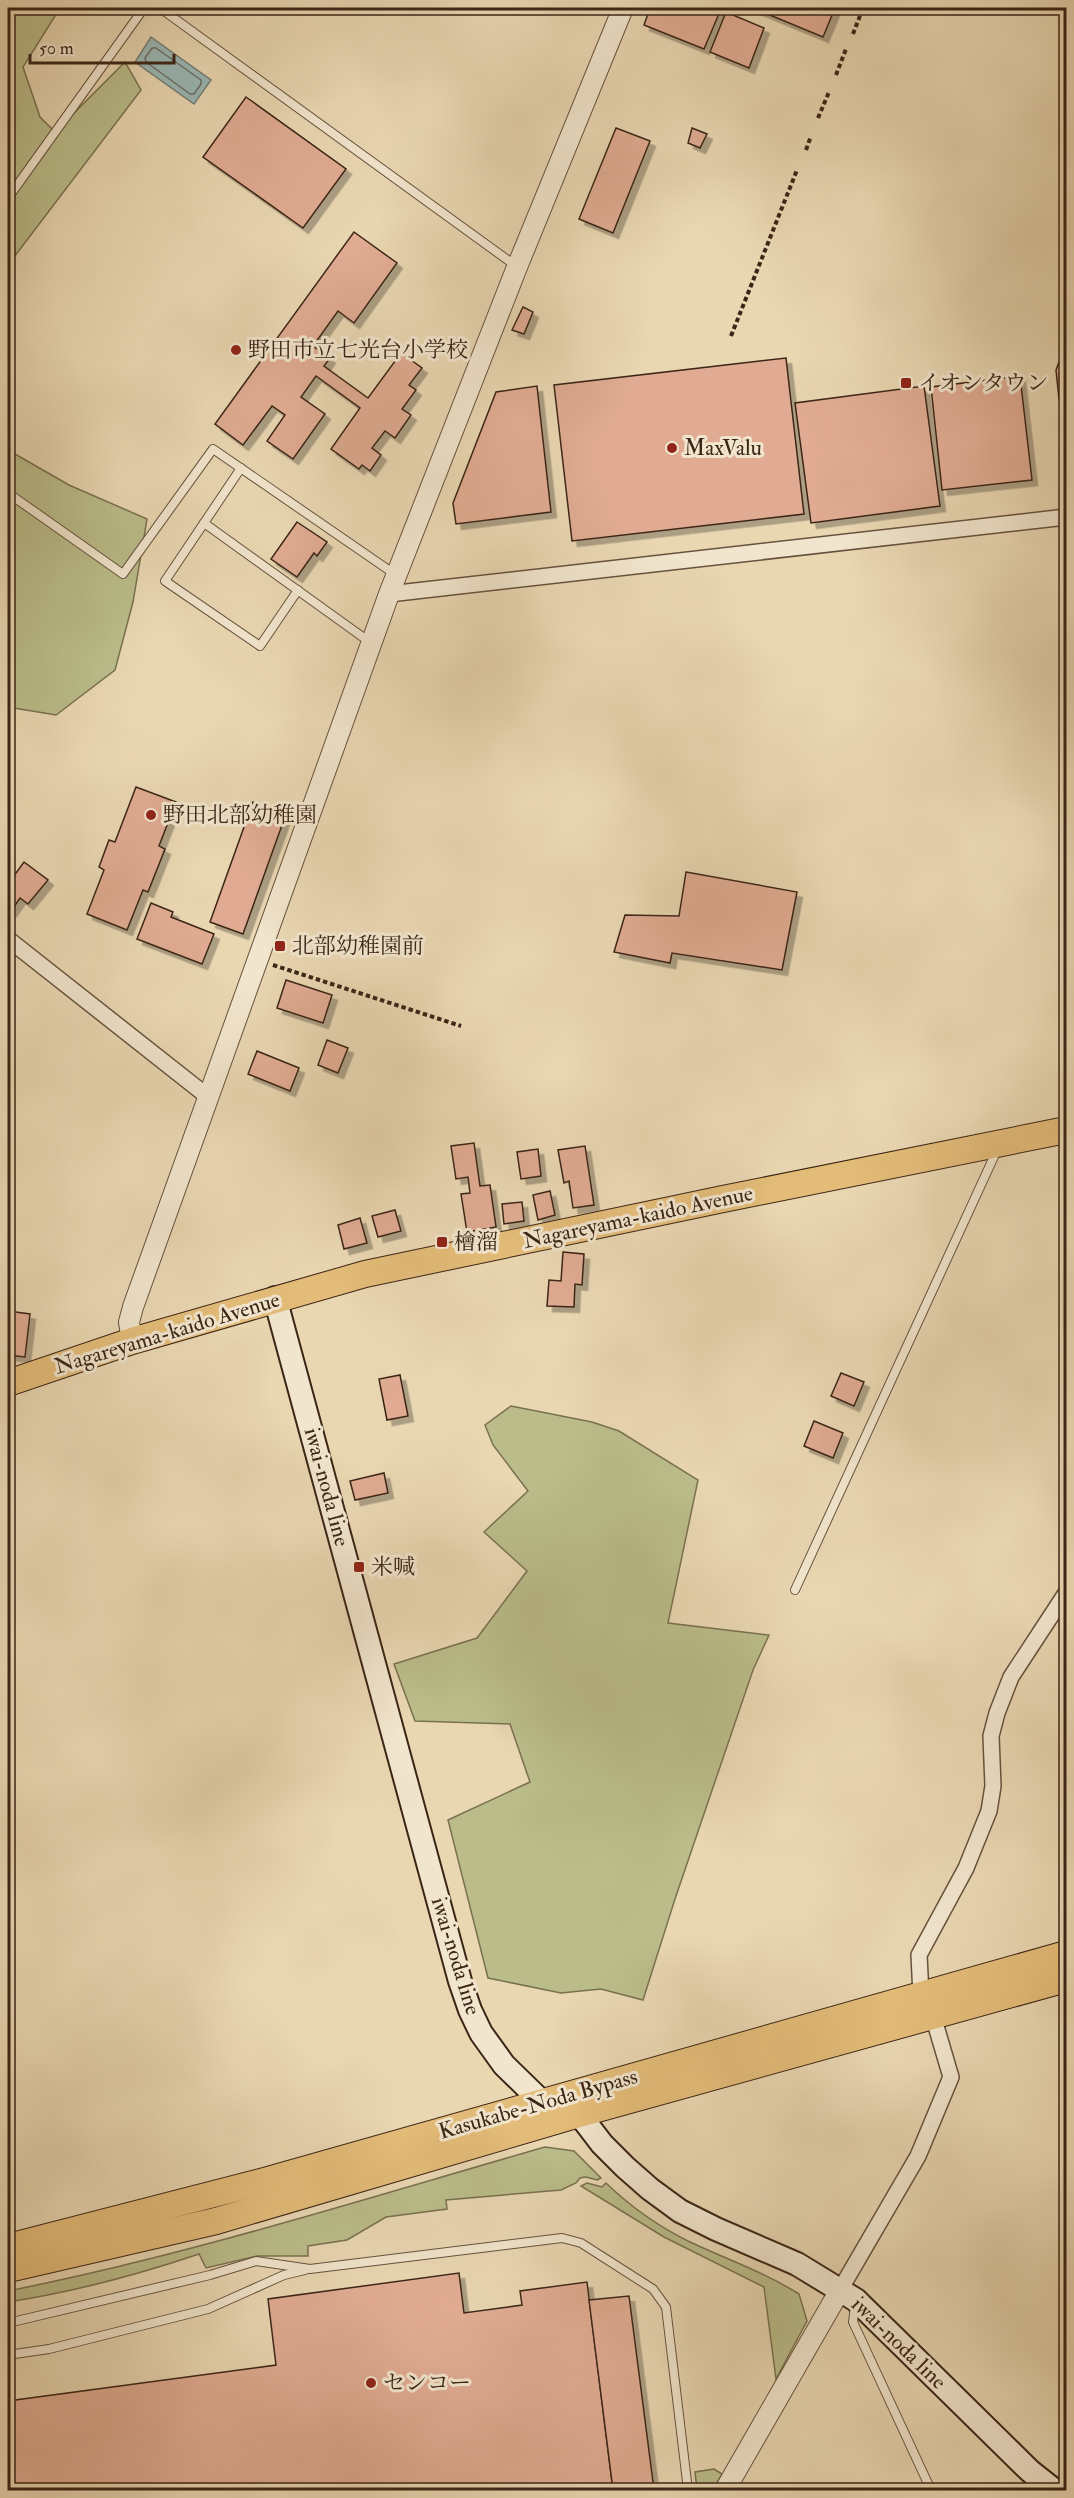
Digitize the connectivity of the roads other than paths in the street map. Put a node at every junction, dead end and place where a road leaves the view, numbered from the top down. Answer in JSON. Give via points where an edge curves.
{"nodes":[{"id":1,"x":144,"y":8,"type":"edge"},
{"id":2,"x":160,"y":8,"type":"edge"},
{"id":3,"x":623,"y":8,"type":"edge"},
{"id":4,"x":8,"y":198,"type":"edge"},
{"id":5,"x":517,"y":267,"type":"junction"},
{"id":6,"x":241,"y":468,"type":"junction"},
{"id":7,"x":8,"y":493,"type":"edge"},
{"id":8,"x":1066,"y":518,"type":"edge"},
{"id":9,"x":204,"y":524,"type":"junction"},
{"id":10,"x":393,"y":584,"type":"junction"},
{"id":11,"x":298,"y":590,"type":"junction"},
{"id":12,"x":371,"y":643,"type":"junction"},
{"id":13,"x":8,"y":939,"type":"edge"},
{"id":14,"x":207,"y":1096,"type":"junction"},
{"id":15,"x":1066,"y":1130,"type":"edge"},
{"id":16,"x":1000,"y":1143,"type":"junction"},
{"id":17,"x":275,"y":1298,"type":"junction"},
{"id":18,"x":132,"y":1341,"type":"junction"},
{"id":19,"x":8,"y":1383,"type":"edge"},
{"id":20,"x":795,"y":1590,"type":"dead end"},
{"id":21,"x":1066,"y":1593,"type":"edge"},
{"id":22,"x":1066,"y":1954,"type":"edge"},
{"id":23,"x":1066,"y":1979,"type":"edge"},
{"id":24,"x":927,"y":2005,"type":"junction"},
{"id":25,"x":543,"y":2103,"type":"junction"},
{"id":26,"x":579,"y":2114,"type":"junction"},
{"id":27,"x":8,"y":2247,"type":"edge"},
{"id":28,"x":8,"y":2269,"type":"edge"},
{"id":29,"x":310,"y":2269,"type":"junction"},
{"id":30,"x":848,"y":2295,"type":"junction"},
{"id":31,"x":8,"y":2324,"type":"edge"},
{"id":32,"x":8,"y":2355,"type":"edge"},
{"id":33,"x":688,"y":2490,"type":"edge"},
{"id":34,"x":725,"y":2490,"type":"edge"},
{"id":35,"x":931,"y":2490,"type":"edge"},
{"id":36,"x":1054,"y":2490,"type":"edge"}],
"edges":[{"from":1,"to":4,"type":"lane"},
{"from":2,"to":5,"type":"lane"},
{"from":3,"to":5,"type":"street"},
{"from":5,"to":10,"type":"street"},
{"from":6,"to":7,"type":"lane","via":[[213,449],[123,574]]},
{"from":6,"to":9,"type":"lane"},
{"from":6,"to":10,"type":"lane"},
{"from":8,"to":10,"type":"street"},
{"from":9,"to":11,"type":"lane"},
{"from":9,"to":11,"type":"lane","via":[[165,581],[260,646]]},
{"from":10,"to":12,"type":"street"},
{"from":11,"to":12,"type":"lane"},
{"from":12,"to":14,"type":"street"},
{"from":13,"to":14,"type":"street"},
{"from":14,"to":18,"type":"street","via":[[133,1307],[129,1322]]},
{"from":15,"to":16,"type":"main road","name":"Nagareyama-kaido Avenue"},
{"from":16,"to":17,"type":"main road","name":"Nagareyama-kaido Avenue","via":[[457,1254]]},
{"from":16,"to":20,"type":"lane"},
{"from":17,"to":18,"type":"main road","name":"Nagareyama-kaido Avenue"},
{"from":17,"to":25,"type":"main road","name":"iwai-noda line","via":[[460,1981],[481,2033],[504,2065]]},
{"from":18,"to":19,"type":"main road","name":"Nagareyama-kaido Avenue"},
{"from":21,"to":24,"type":"street","via":[[1011,1677],[997,1713],[991,1736],[993,1786],[989,1811],[966,1868],[919,1955]]},
{"from":22,"to":24,"type":"main road","name":"Kasukabe-Noda Bypass"},
{"from":23,"to":24,"type":"main road","name":"Kasukabe-Noda Bypass"},
{"from":24,"to":25,"type":"main road","name":"Kasukabe-Noda Bypass"},
{"from":24,"to":26,"type":"main road","name":"Kasukabe-Noda Bypass"},
{"from":24,"to":30,"type":"street","via":[[951,2077],[918,2156]]},
{"from":25,"to":26,"type":"main road","name":"iwai-noda line"},
{"from":25,"to":27,"type":"main road","name":"Kasukabe-Noda Bypass"},
{"from":26,"to":28,"type":"main road","name":"Kasukabe-Noda Bypass","via":[[216,2221]]},
{"from":26,"to":30,"type":"main road","name":"iwai-noda line","via":[[625,2167],[680,2211],[797,2264]]},
{"from":29,"to":31,"type":"lane","via":[[256,2260],[210,2275]]},
{"from":29,"to":32,"type":"lane","via":[[284,2275],[208,2309],[49,2349]]},
{"from":29,"to":33,"type":"lane","via":[[562,2238],[581,2243],[653,2289],[666,2307]]},
{"from":30,"to":34,"type":"street"},
{"from":30,"to":35,"type":"lane","via":[[853,2322]]},
{"from":30,"to":36,"type":"main road","name":"iwai-noda line"}]}
